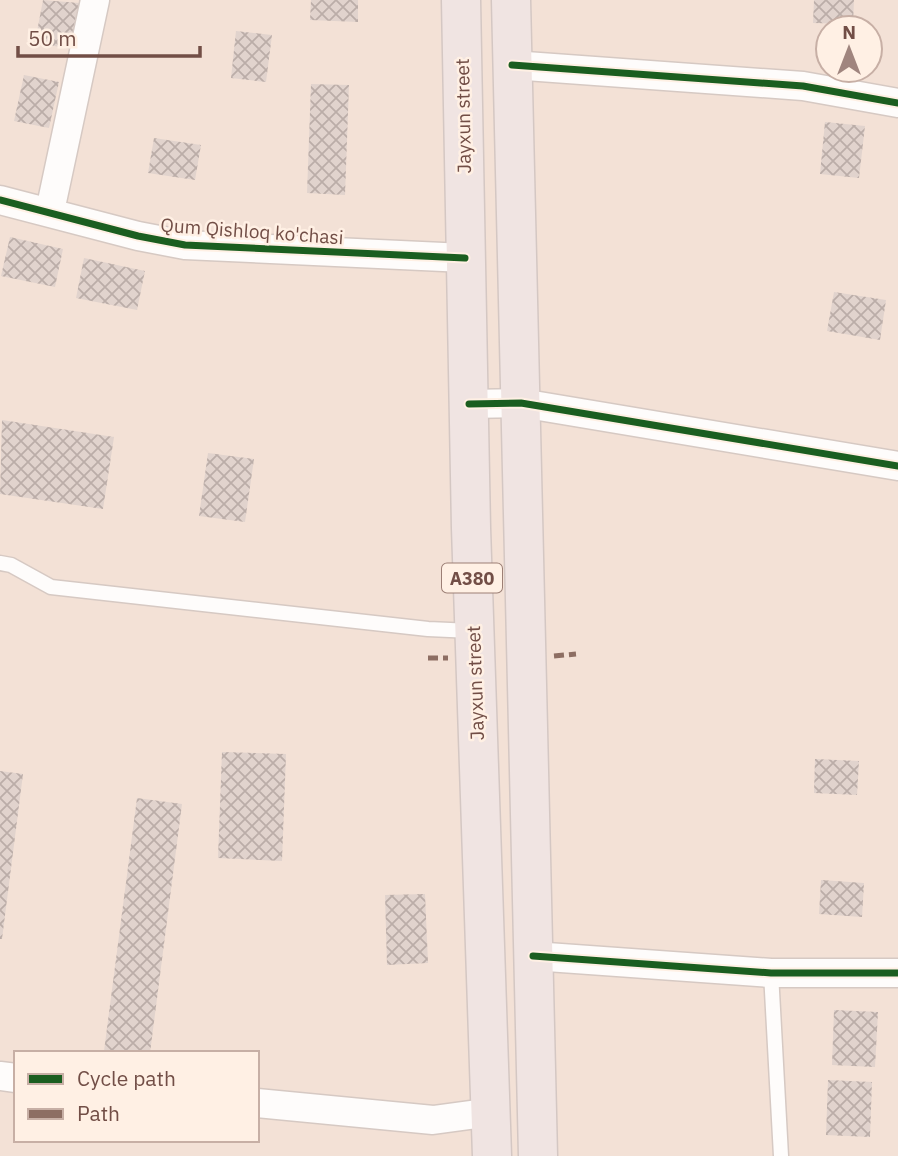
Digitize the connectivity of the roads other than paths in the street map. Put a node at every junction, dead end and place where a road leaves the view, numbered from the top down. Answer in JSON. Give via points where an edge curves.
{"nodes":[{"id":1,"x":95,"y":0,"type":"edge"},
{"id":2,"x":461,"y":0,"type":"edge"},
{"id":3,"x":511,"y":0,"type":"edge"},
{"id":4,"x":512,"y":65,"type":"junction"},
{"id":5,"x":898,"y":103,"type":"edge"},
{"id":6,"x":0,"y":200,"type":"edge"},
{"id":7,"x":50,"y":211,"type":"junction"},
{"id":8,"x":465,"y":258,"type":"junction"},
{"id":9,"x":469,"y":404,"type":"junction"},
{"id":10,"x":521,"y":404,"type":"junction"},
{"id":11,"x":898,"y":466,"type":"edge"},
{"id":12,"x":0,"y":563,"type":"edge"},
{"id":13,"x":474,"y":631,"type":"junction"},
{"id":14,"x":533,"y":956,"type":"junction"},
{"id":15,"x":898,"y":973,"type":"edge"},
{"id":16,"x":771,"y":974,"type":"junction"},
{"id":17,"x":259,"y":1103,"type":"edge"},
{"id":18,"x":492,"y":1112,"type":"junction"},
{"id":19,"x":492,"y":1156,"type":"edge"},
{"id":20,"x":538,"y":1156,"type":"edge"},
{"id":21,"x":781,"y":1156,"type":"edge"}],
"edges":[{"from":1,"to":7,"type":"street"},
{"from":2,"to":8,"type":"highway","name":"Jayxun street","number":"A380"},
{"from":3,"to":4,"type":"highway","number":"A380"},
{"from":4,"to":5,"type":"street","via":[[803,86]]},
{"from":4,"to":10,"type":"highway","number":"A380"},
{"from":6,"to":7,"type":"street","name":"Qum Qishloq ko'chasi"},
{"from":7,"to":8,"type":"street","name":"Qum Qishloq ko'chasi","via":[[185,245]]},
{"from":8,"to":9,"type":"highway","name":"Jayxun street","number":"A380"},
{"from":9,"to":10,"type":"street"},
{"from":9,"to":13,"type":"highway","name":"Jayxun street","number":"A380"},
{"from":10,"to":11,"type":"street"},
{"from":10,"to":14,"type":"highway","number":"A380"},
{"from":12,"to":13,"type":"lane","via":[[51,587]]},
{"from":13,"to":18,"type":"highway","name":"Jayxun street","number":"A380"},
{"from":14,"to":16,"type":"street"},
{"from":14,"to":20,"type":"highway","number":"A380"},
{"from":15,"to":16,"type":"street"},
{"from":16,"to":21,"type":"lane"},
{"from":17,"to":18,"type":"street","via":[[433,1119]]},
{"from":18,"to":19,"type":"highway","name":"Jayxun street","number":"A380"}]}
